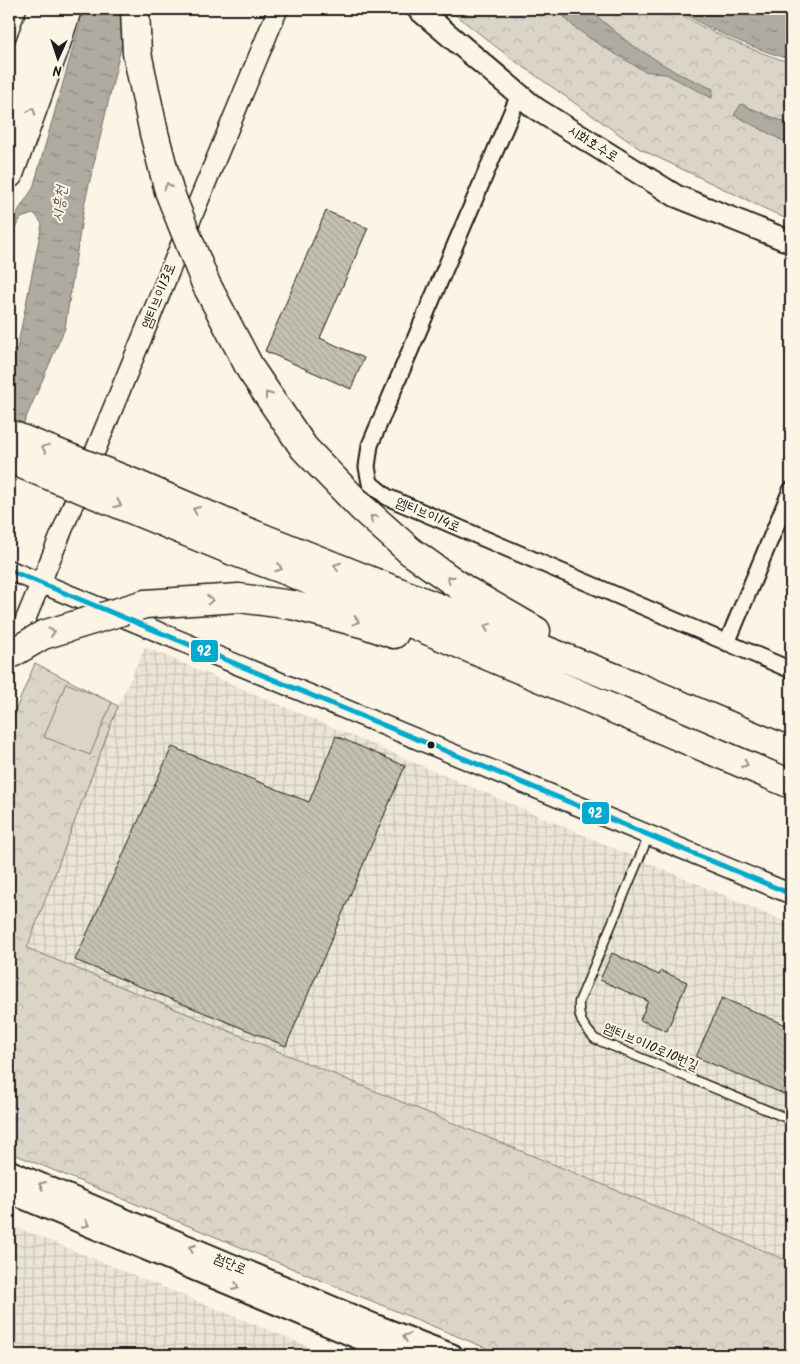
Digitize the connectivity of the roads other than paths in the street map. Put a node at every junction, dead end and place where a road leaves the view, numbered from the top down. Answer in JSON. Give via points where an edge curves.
{"nodes":[{"id":1,"x":43,"y":9,"type":"edge"},
{"id":2,"x":67,"y":9,"type":"edge"},
{"id":3,"x":135,"y":9,"type":"edge"},
{"id":4,"x":278,"y":9,"type":"edge"},
{"id":5,"x":418,"y":9,"type":"edge"},
{"id":6,"x":519,"y":95,"type":"junction"},
{"id":7,"x":9,"y":100,"type":"edge"},
{"id":8,"x":9,"y":174,"type":"edge"},
{"id":9,"x":791,"y":242,"type":"edge"},
{"id":10,"x":9,"y":434,"type":"edge"},
{"id":11,"x":9,"y":459,"type":"edge"},
{"id":12,"x":791,"y":490,"type":"edge"},
{"id":13,"x":237,"y":540,"type":"junction"},
{"id":14,"x":9,"y":570,"type":"edge"},
{"id":15,"x":40,"y":583,"type":"junction"},
{"id":16,"x":727,"y":643,"type":"junction"},
{"id":17,"x":9,"y":655,"type":"edge"},
{"id":18,"x":9,"y":660,"type":"edge"},
{"id":19,"x":791,"y":670,"type":"edge"},
{"id":20,"x":700,"y":746,"type":"junction"},
{"id":21,"x":791,"y":750,"type":"edge"},
{"id":22,"x":791,"y":784,"type":"edge"},
{"id":23,"x":649,"y":835,"type":"junction"},
{"id":24,"x":791,"y":894,"type":"edge"},
{"id":25,"x":791,"y":1120,"type":"edge"},
{"id":26,"x":9,"y":1171,"type":"edge"},
{"id":27,"x":9,"y":1192,"type":"edge"},
{"id":28,"x":368,"y":1341,"type":"edge"},
{"id":29,"x":400,"y":1355,"type":"edge"},
{"id":30,"x":452,"y":1355,"type":"edge"}],
"edges":[{"from":1,"to":7,"type":"highway"},
{"from":8,"to":2,"type":"highway","one_way":true},
{"from":21,"to":3,"type":"highway","one_way":true,"bridge":true,"via":[[545,636],[465,590],[410,551],[362,508],[304,448],[251,370],[206,284],[169,191],[137,53]]},
{"from":4,"to":15,"type":"street","name":"엠티브이13로"},
{"from":5,"to":6,"type":"main road","name":"시화호수로"},
{"from":6,"to":9,"type":"main road","name":"시화호수로","via":[[676,196]]},
{"from":6,"to":16,"type":"street","name":"엠티브이14로","via":[[370,445],[367,467],[370,483],[387,497]]},
{"from":13,"to":10,"type":"highway","one_way":true,"bridge":true,"via":[[138,485]]},
{"from":11,"to":13,"type":"highway","one_way":true,"bridge":true},
{"from":12,"to":16,"type":"street"},
{"from":13,"to":20,"type":"highway","one_way":true,"via":[[285,570]]},
{"from":21,"to":13,"type":"highway","one_way":true,"via":[[633,685]]},
{"from":14,"to":15,"type":"street"},
{"from":15,"to":18,"type":"street","name":"엠티브이13로"},
{"from":15,"to":23,"type":"street"},
{"from":16,"to":19,"type":"street","name":"엠티브이14로"},
{"from":17,"to":20,"type":"highway","one_way":true,"bridge":true,"via":[[43,635],[145,604],[239,598],[292,604],[365,624]]},
{"from":20,"to":22,"type":"highway","one_way":true},
{"from":23,"to":24,"type":"street"},
{"from":23,"to":25,"type":"lane","name":"엠티브이10로10번길","via":[[579,1002],[579,1016],[595,1039]]},
{"from":28,"to":26,"type":"main road","name":"첨단로","one_way":true},
{"from":27,"to":28,"type":"main road","name":"첨단로","one_way":true},
{"from":28,"to":29,"type":"main road","name":"첨단로"},
{"from":30,"to":28,"type":"main road","name":"첨단로","one_way":true}]}
